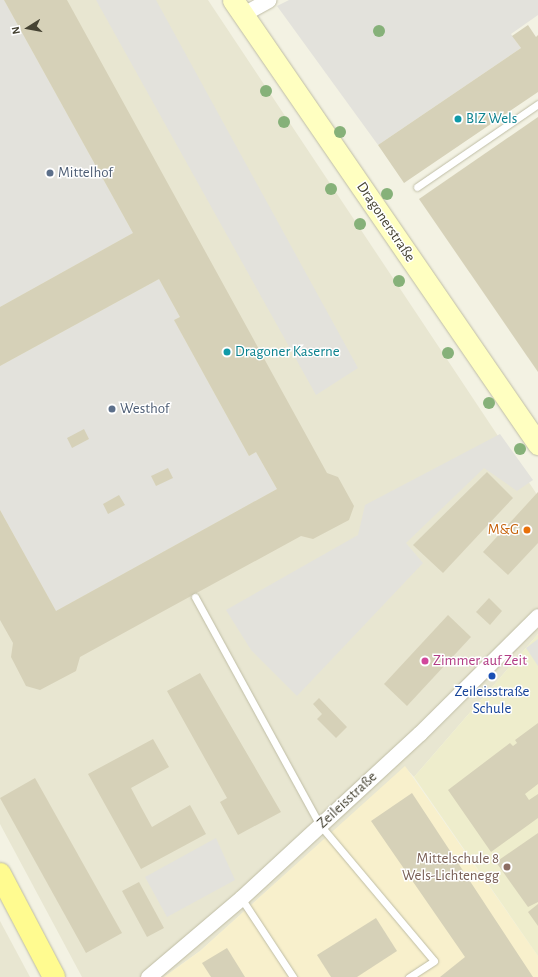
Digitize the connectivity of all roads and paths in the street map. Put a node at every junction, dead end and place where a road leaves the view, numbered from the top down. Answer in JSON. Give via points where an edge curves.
{"nodes":[{"id":1,"x":268,"y":0,"type":"edge"},
{"id":2,"x":238,"y":7,"type":"edge"},
{"id":3,"x":538,"y":104,"type":"edge"},
{"id":4,"x":417,"y":187,"type":"dead end"},
{"id":5,"x":538,"y":444,"type":"edge"},
{"id":6,"x":195,"y":597,"type":"dead end"},
{"id":7,"x":538,"y":616,"type":"edge"},
{"id":8,"x":320,"y":825,"type":"junction"},
{"id":9,"x":0,"y":874,"type":"edge"},
{"id":10,"x":241,"y":898,"type":"junction"},
{"id":11,"x":54,"y":977,"type":"edge"},
{"id":12,"x":148,"y":977,"type":"edge"},
{"id":13,"x":293,"y":977,"type":"edge"},
{"id":14,"x":409,"y":977,"type":"edge"}],
"edges":[{"from":1,"to":2,"type":"street"},
{"from":2,"to":5,"type":"main road","name":"Dragonerstraße"},
{"from":3,"to":4,"type":"lane"},
{"from":6,"to":8,"type":"lane"},
{"from":7,"to":8,"type":"street","name":"Zeileisstraße","via":[[472,683]]},
{"from":8,"to":10,"type":"street","name":"Zeileisstraße"},
{"from":8,"to":14,"type":"lane","via":[[434,961]]},
{"from":9,"to":11,"type":"main road"},
{"from":10,"to":12,"type":"street","name":"Zeileisstraße"},
{"from":10,"to":13,"type":"lane"}]}
